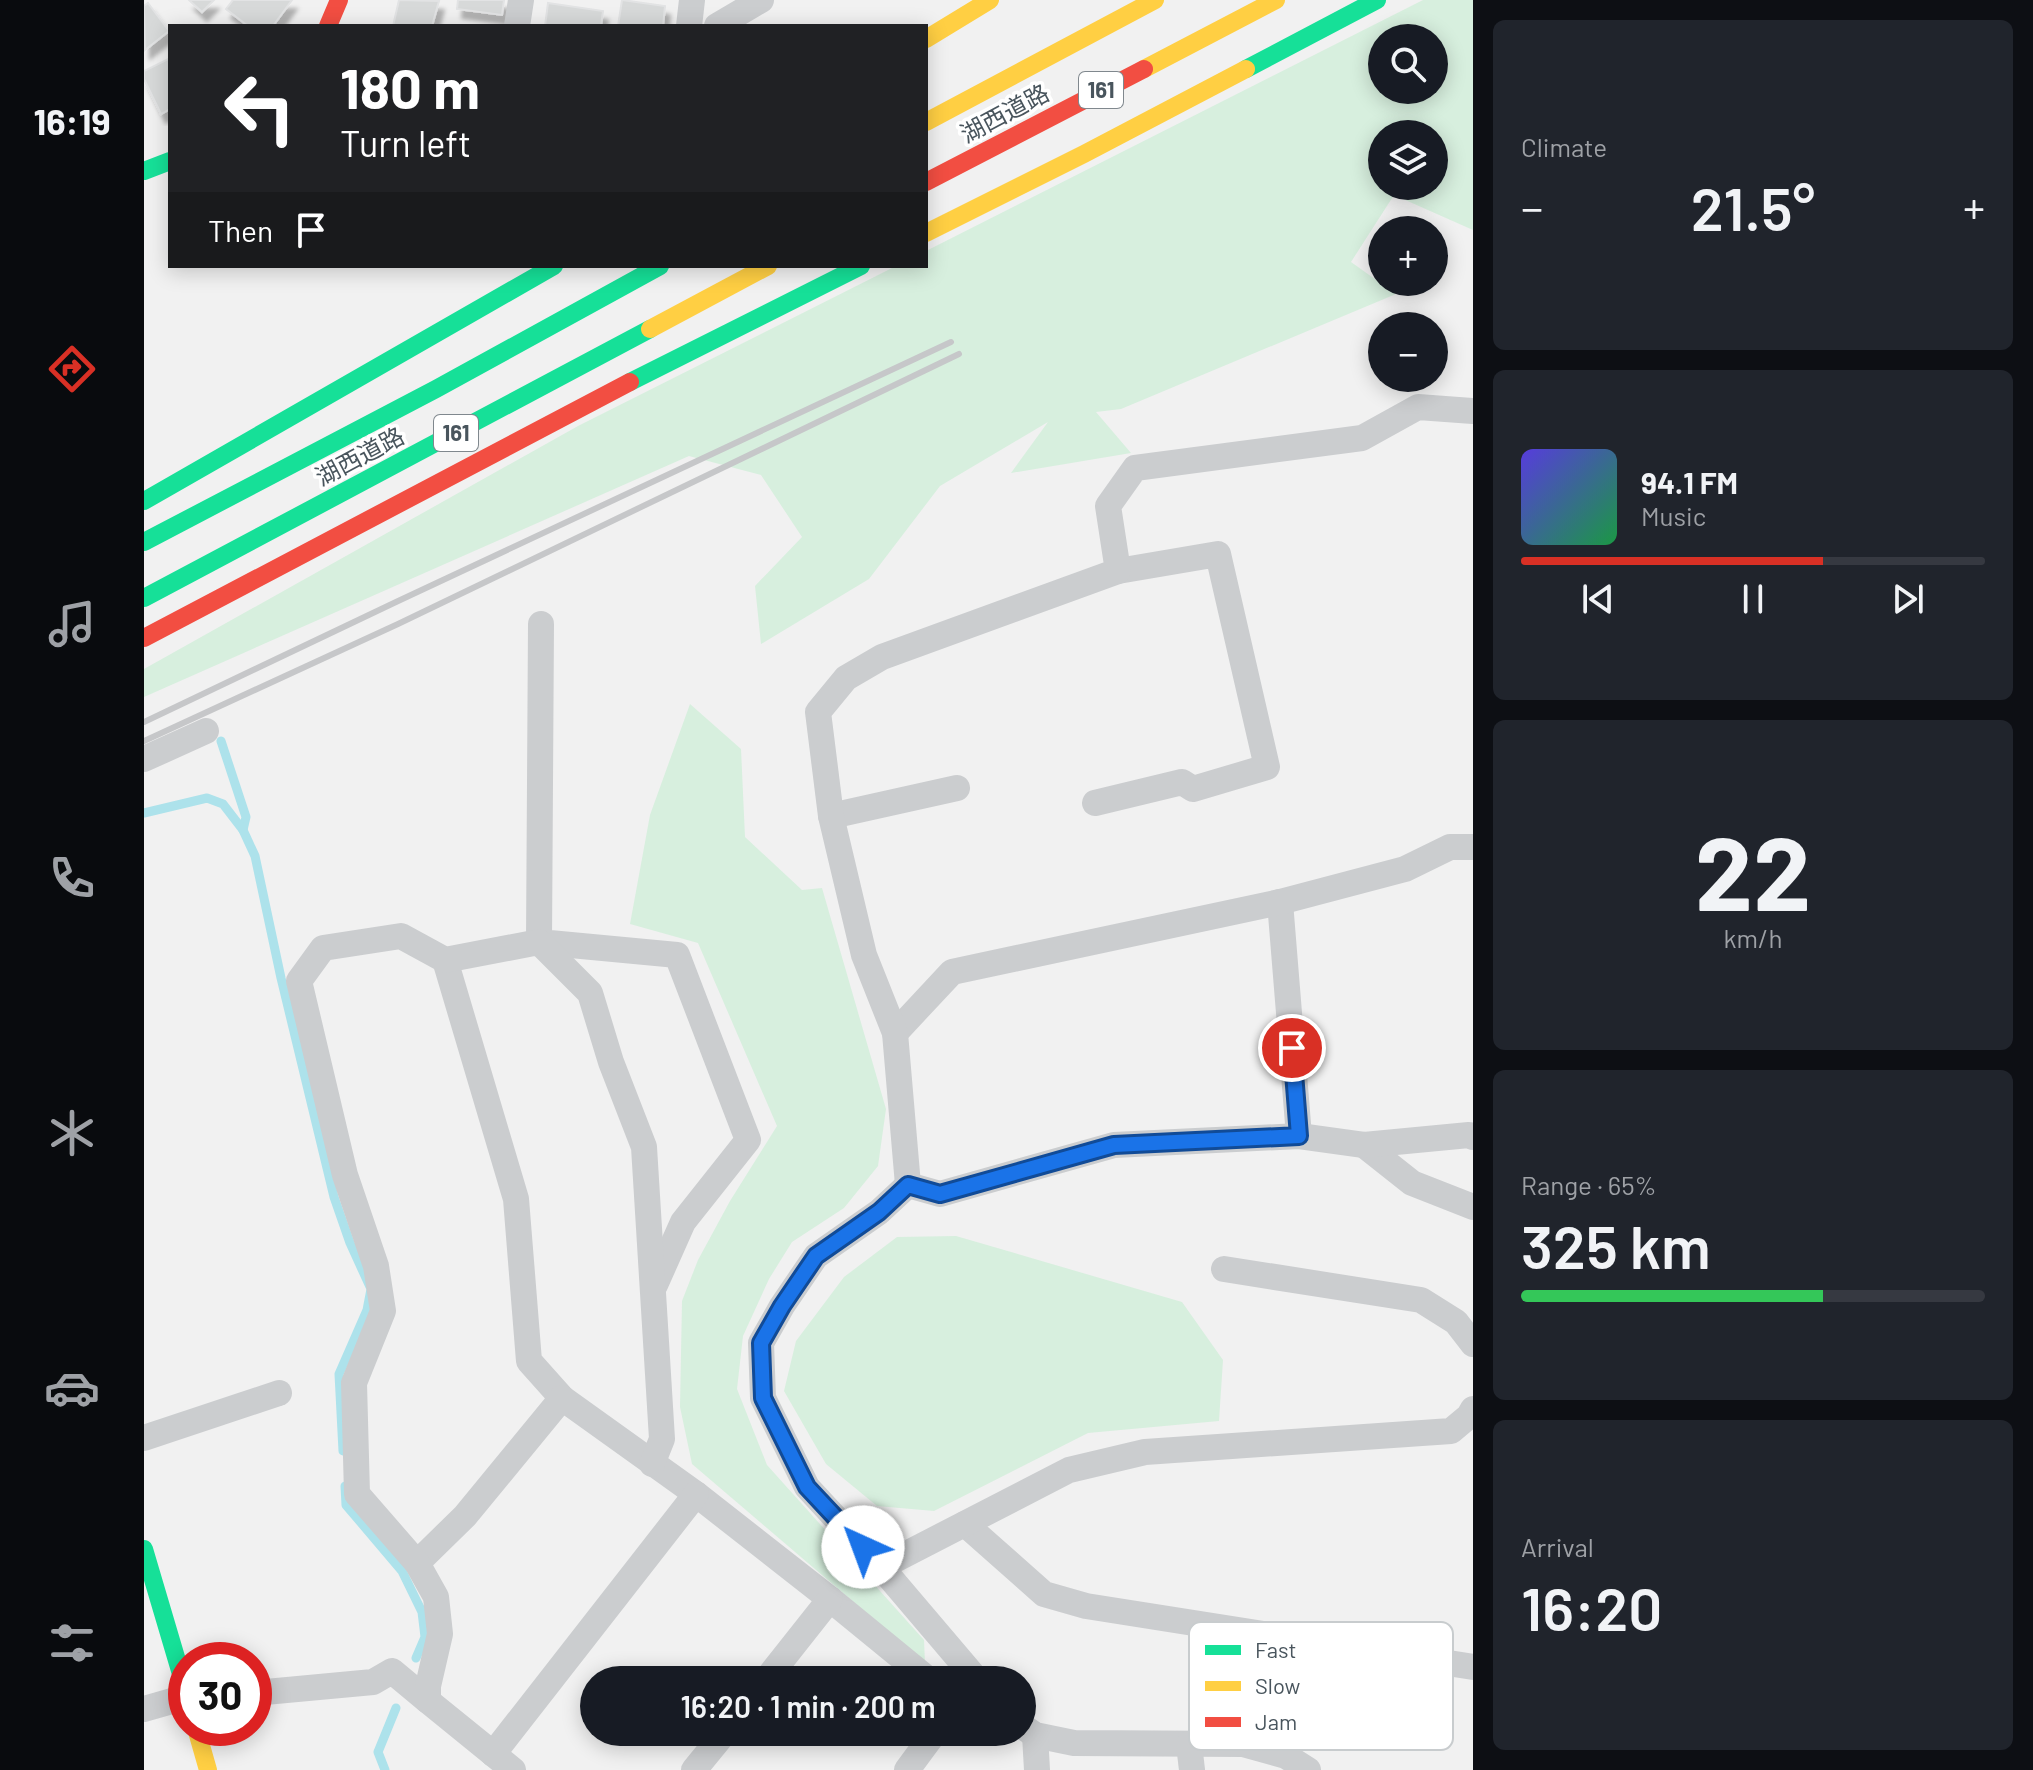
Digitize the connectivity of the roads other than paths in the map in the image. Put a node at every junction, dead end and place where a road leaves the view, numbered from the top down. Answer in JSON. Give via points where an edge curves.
{"nodes":[{"id":1,"x":339,"y":0,"type":"edge"},
{"id":2,"x":521,"y":0,"type":"edge"},
{"id":3,"x":692,"y":0,"type":"edge"},
{"id":4,"x":761,"y":0,"type":"edge"},
{"id":5,"x":990,"y":0,"type":"edge"},
{"id":6,"x":1155,"y":0,"type":"edge"},
{"id":7,"x":1276,"y":0,"type":"edge"},
{"id":8,"x":1377,"y":0,"type":"edge"},
{"id":9,"x":329,"y":24,"type":"edge"},
{"id":10,"x":517,"y":24,"type":"edge"},
{"id":11,"x":689,"y":24,"type":"edge"},
{"id":12,"x":720,"y":24,"type":"edge"},
{"id":13,"x":928,"y":38,"type":"edge"},
{"id":14,"x":928,"y":121,"type":"edge"},
{"id":15,"x":168,"y":162,"type":"edge"},
{"id":16,"x":144,"y":171,"type":"edge"},
{"id":17,"x":928,"y":181,"type":"edge"},
{"id":18,"x":928,"y":232,"type":"edge"},
{"id":19,"x":551,"y":268,"type":"edge"},
{"id":20,"x":656,"y":268,"type":"edge"},
{"id":21,"x":764,"y":268,"type":"edge"},
{"id":22,"x":857,"y":268,"type":"edge"},
{"id":23,"x":1473,"y":411,"type":"edge"},
{"id":24,"x":144,"y":501,"type":"edge"},
{"id":25,"x":144,"y":542,"type":"edge"},
{"id":26,"x":1118,"y":571,"type":"junction"},
{"id":27,"x":144,"y":598,"type":"edge"},
{"id":28,"x":541,"y":624,"type":"dead end"},
{"id":29,"x":144,"y":638,"type":"edge"},
{"id":30,"x":206,"y":731,"type":"dead end"},
{"id":31,"x":144,"y":759,"type":"edge"},
{"id":32,"x":957,"y":788,"type":"dead end"},
{"id":33,"x":1095,"y":803,"type":"dead end"},
{"id":34,"x":831,"y":816,"type":"junction"},
{"id":35,"x":1473,"y":847,"type":"edge"},
{"id":36,"x":1280,"y":902,"type":"junction"},
{"id":37,"x":539,"y":942,"type":"junction"},
{"id":38,"x":445,"y":960,"type":"junction"},
{"id":39,"x":895,"y":1033,"type":"junction"},
{"id":40,"x":1472,"y":1133,"type":"edge"},
{"id":41,"x":1299,"y":1136,"type":"junction"},
{"id":42,"x":1364,"y":1145,"type":"junction"},
{"id":43,"x":908,"y":1185,"type":"junction"},
{"id":44,"x":1473,"y":1207,"type":"edge"},
{"id":45,"x":1224,"y":1269,"type":"dead end"},
{"id":46,"x":653,"y":1290,"type":"junction"},
{"id":47,"x":1473,"y":1344,"type":"edge"},
{"id":48,"x":279,"y":1393,"type":"dead end"},
{"id":49,"x":562,"y":1398,"type":"junction"},
{"id":50,"x":1473,"y":1409,"type":"edge"},
{"id":51,"x":144,"y":1438,"type":"edge"},
{"id":52,"x":652,"y":1464,"type":"junction"},
{"id":53,"x":696,"y":1494,"type":"junction"},
{"id":54,"x":965,"y":1524,"type":"junction"},
{"id":55,"x":144,"y":1549,"type":"edge"},
{"id":56,"x":417,"y":1563,"type":"junction"},
{"id":57,"x":881,"y":1567,"type":"junction"},
{"id":58,"x":830,"y":1599,"type":"junction"},
{"id":59,"x":1189,"y":1622,"type":"edge"},
{"id":60,"x":171,"y":1642,"type":"edge"},
{"id":61,"x":1453,"y":1664,"type":"edge"},
{"id":62,"x":777,"y":1666,"type":"edge"},
{"id":63,"x":912,"y":1666,"type":"edge"},
{"id":64,"x":965,"y":1666,"type":"edge"},
{"id":65,"x":1473,"y":1667,"type":"edge"},
{"id":66,"x":272,"y":1691,"type":"edge"},
{"id":67,"x":168,"y":1700,"type":"edge"},
{"id":68,"x":428,"y":1701,"type":"junction"},
{"id":69,"x":144,"y":1709,"type":"edge"},
{"id":70,"x":1036,"y":1733,"type":"edge"},
{"id":71,"x":1189,"y":1744,"type":"edge"},
{"id":72,"x":201,"y":1746,"type":"edge"},
{"id":73,"x":714,"y":1746,"type":"edge"},
{"id":74,"x":925,"y":1746,"type":"edge"},
{"id":75,"x":1031,"y":1746,"type":"edge"},
{"id":76,"x":1190,"y":1750,"type":"edge"},
{"id":77,"x":1264,"y":1750,"type":"edge"},
{"id":78,"x":503,"y":1762,"type":"edge"},
{"id":79,"x":208,"y":1770,"type":"edge"},
{"id":80,"x":694,"y":1770,"type":"edge"},
{"id":81,"x":907,"y":1770,"type":"edge"},
{"id":82,"x":1037,"y":1770,"type":"edge"},
{"id":83,"x":1192,"y":1770,"type":"edge"},
{"id":84,"x":1308,"y":1770,"type":"edge"}],
"edges":[{"from":1,"to":9,"type":"main road"},
{"from":2,"to":10,"type":"street"},
{"from":3,"to":11,"type":"street"},
{"from":4,"to":12,"type":"street"},
{"from":5,"to":13,"type":"main road"},
{"from":6,"to":14,"type":"main road","name":"湖西道路","number":"161"},
{"from":7,"to":17,"type":"main road","name":"湖西道路","number":"161"},
{"from":8,"to":18,"type":"main road"},
{"from":15,"to":16,"type":"main road"},
{"from":19,"to":24,"type":"main road"},
{"from":20,"to":25,"type":"main road","name":"湖西道路","number":"161"},
{"from":21,"to":27,"type":"main road","name":"湖西道路","number":"161"},
{"from":22,"to":29,"type":"main road"},
{"from":23,"to":26,"type":"street","via":[[1418,407],[1362,438],[1135,468],[1108,506]]},
{"from":26,"to":33,"type":"street","via":[[1218,554],[1267,767],[1193,789],[1182,782]]},
{"from":26,"to":34,"type":"street","via":[[882,657],[846,678],[818,712]]},
{"from":28,"to":37,"type":"street"},
{"from":30,"to":31,"type":"street"},
{"from":32,"to":34,"type":"street"},
{"from":34,"to":39,"type":"street","via":[[864,955]]},
{"from":35,"to":36,"type":"street","via":[[1450,847],[1405,869]]},
{"from":36,"to":39,"type":"street","via":[[952,972]]},
{"from":36,"to":41,"type":"street"},
{"from":37,"to":38,"type":"street"},
{"from":37,"to":46,"type":"street","via":[[590,993],[644,1147]]},
{"from":37,"to":46,"type":"street","via":[[677,955],[748,1140],[683,1222]]},
{"from":38,"to":49,"type":"street","via":[[516,1199],[529,1361]]},
{"from":38,"to":56,"type":"street","via":[[401,936],[323,948],[299,981],[345,1175],[376,1266],[383,1311],[354,1383],[357,1494]]},
{"from":39,"to":43,"type":"street"},
{"from":40,"to":42,"type":"street"},
{"from":41,"to":42,"type":"street"},
{"from":41,"to":43,"type":"street","via":[[1114,1145],[940,1194]]},
{"from":42,"to":44,"type":"street","via":[[1412,1183]]},
{"from":43,"to":57,"type":"street","via":[[816,1256],[761,1343],[763,1398],[807,1487]]},
{"from":45,"to":47,"type":"street","via":[[1421,1300],[1456,1322]]},
{"from":46,"to":52,"type":"street","via":[[662,1439]]},
{"from":48,"to":51,"type":"street"},
{"from":49,"to":52,"type":"street"},
{"from":49,"to":56,"type":"street","via":[[465,1516]]},
{"from":50,"to":54,"type":"street","via":[[1451,1431],[1145,1452],[1069,1470]]},
{"from":52,"to":53,"type":"street"},
{"from":53,"to":58,"type":"street"},
{"from":53,"to":78,"type":"street"},
{"from":54,"to":57,"type":"street"},
{"from":54,"to":59,"type":"street","via":[[1044,1594]]},
{"from":55,"to":60,"type":"main road"},
{"from":56,"to":68,"type":"street","via":[[436,1597],[440,1634]]},
{"from":57,"to":64,"type":"street"},
{"from":58,"to":62,"type":"street"},
{"from":58,"to":63,"type":"street"},
{"from":61,"to":65,"type":"street"},
{"from":66,"to":68,"type":"street","via":[[373,1682],[392,1671]]},
{"from":67,"to":69,"type":"street"},
{"from":68,"to":78,"type":"street"},
{"from":70,"to":71,"type":"street","via":[[1074,1743]]},
{"from":72,"to":79,"type":"main road"},
{"from":73,"to":80,"type":"street"},
{"from":74,"to":81,"type":"street"},
{"from":75,"to":82,"type":"street"},
{"from":76,"to":83,"type":"street"},
{"from":77,"to":84,"type":"street"}]}
